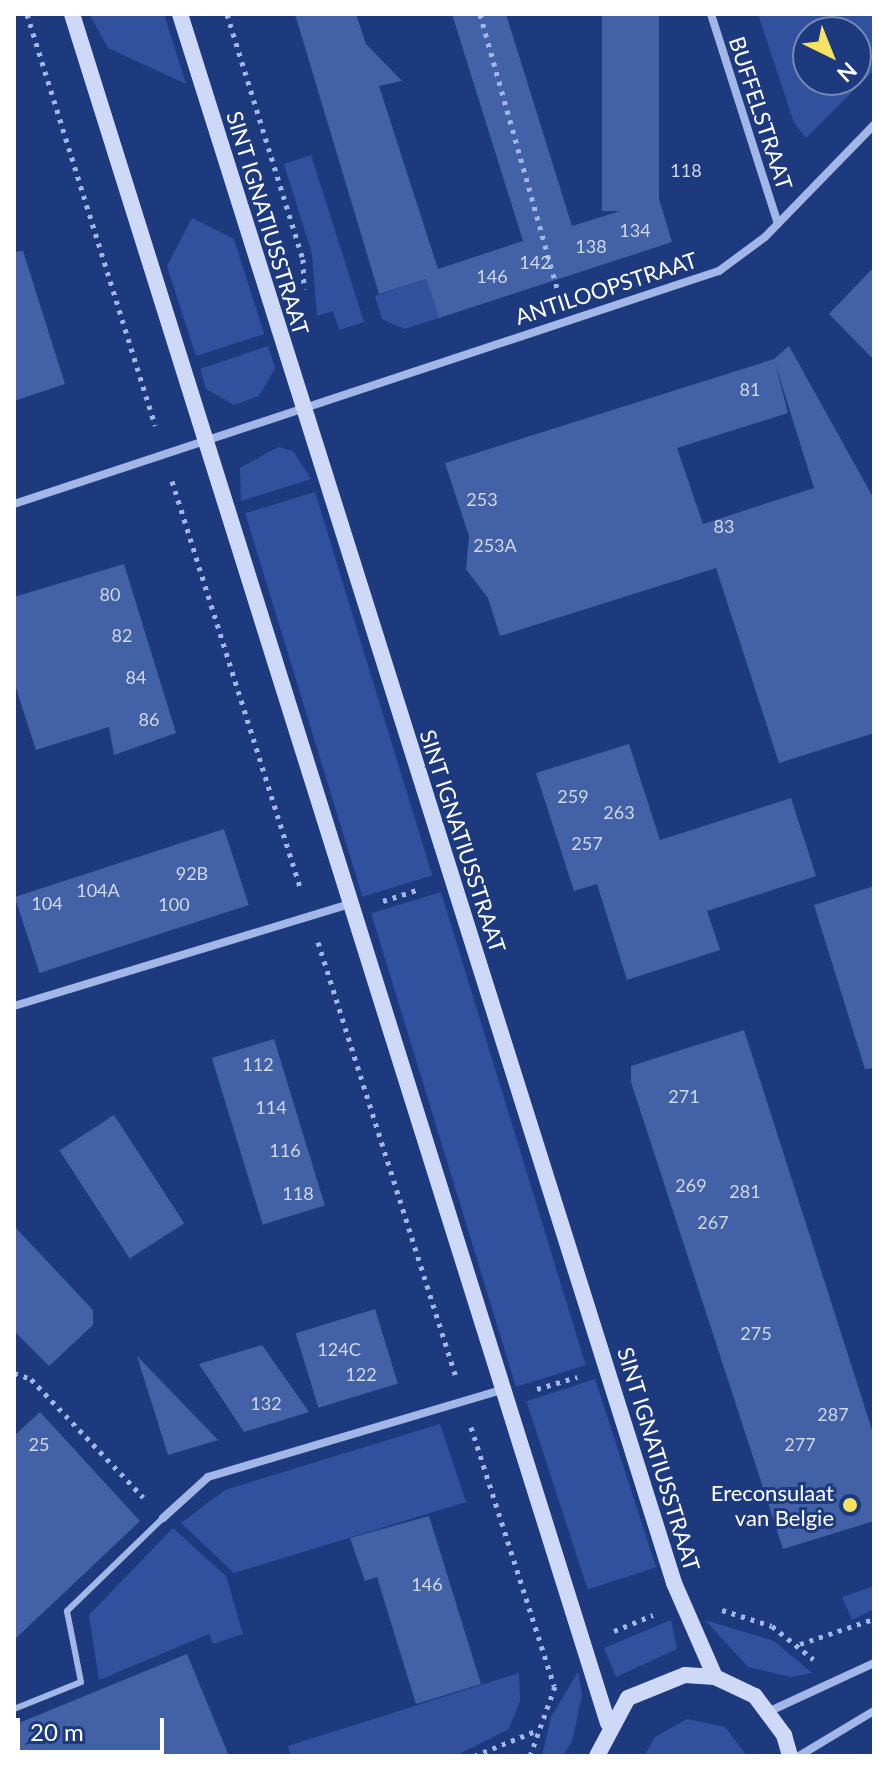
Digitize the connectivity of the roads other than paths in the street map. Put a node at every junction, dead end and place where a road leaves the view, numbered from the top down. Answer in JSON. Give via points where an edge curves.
{"nodes":[{"id":1,"x":72,"y":14,"type":"edge"},
{"id":2,"x":180,"y":14,"type":"edge"},
{"id":3,"x":711,"y":14,"type":"edge"},
{"id":4,"x":874,"y":125,"type":"edge"},
{"id":5,"x":778,"y":224,"type":"junction"},
{"id":6,"x":302,"y":407,"type":"junction"},
{"id":7,"x":206,"y":439,"type":"junction"},
{"id":8,"x":14,"y":504,"type":"edge"},
{"id":9,"x":353,"y":907,"type":"junction"},
{"id":10,"x":14,"y":1006,"type":"edge"},
{"id":11,"x":506,"y":1389,"type":"junction"},
{"id":12,"x":163,"y":1518,"type":"joint"},
{"id":13,"x":874,"y":1663,"type":"edge"},
{"id":14,"x":715,"y":1677,"type":"junction"},
{"id":15,"x":14,"y":1709,"type":"edge"},
{"id":16,"x":770,"y":1711,"type":"junction"},
{"id":17,"x":874,"y":1711,"type":"edge"},
{"id":18,"x":608,"y":1723,"type":"junction"},
{"id":19,"x":597,"y":1756,"type":"edge"},
{"id":20,"x":790,"y":1756,"type":"edge"},
{"id":21,"x":799,"y":1756,"type":"edge"}],
"edges":[{"from":1,"to":7,"type":"main road"},
{"from":2,"to":6,"type":"main road","name":"SINT IGNATIUSSTRAAT"},
{"from":3,"to":5,"type":"street","name":"BUFFELSTRAAT"},
{"from":4,"to":5,"type":"street","name":"ANTILOOPSTRAAT"},
{"from":5,"to":6,"type":"street","name":"ANTILOOPSTRAAT","via":[[719,271]]},
{"from":6,"to":7,"type":"street","name":"ANTILOOPSTRAAT"},
{"from":6,"to":14,"type":"main road","name":"SINT IGNATIUSSTRAAT","via":[[674,1583]]},
{"from":7,"to":8,"type":"street","name":"ANTILOOPSTRAAT"},
{"from":7,"to":9,"type":"main road"},
{"from":9,"to":10,"type":"street"},
{"from":9,"to":11,"type":"main road"},
{"from":11,"to":12,"type":"street","via":[[208,1477]]},
{"from":11,"to":18,"type":"main road"},
{"from":12,"to":15,"type":"lane","via":[[67,1611],[81,1682]]},
{"from":13,"to":16,"type":"street"},
{"from":14,"to":16,"type":"main road"},
{"from":14,"to":18,"type":"main road","via":[[654,1682]]},
{"from":16,"to":20,"type":"main road"},
{"from":17,"to":21,"type":"street"},
{"from":18,"to":19,"type":"main road"}]}
